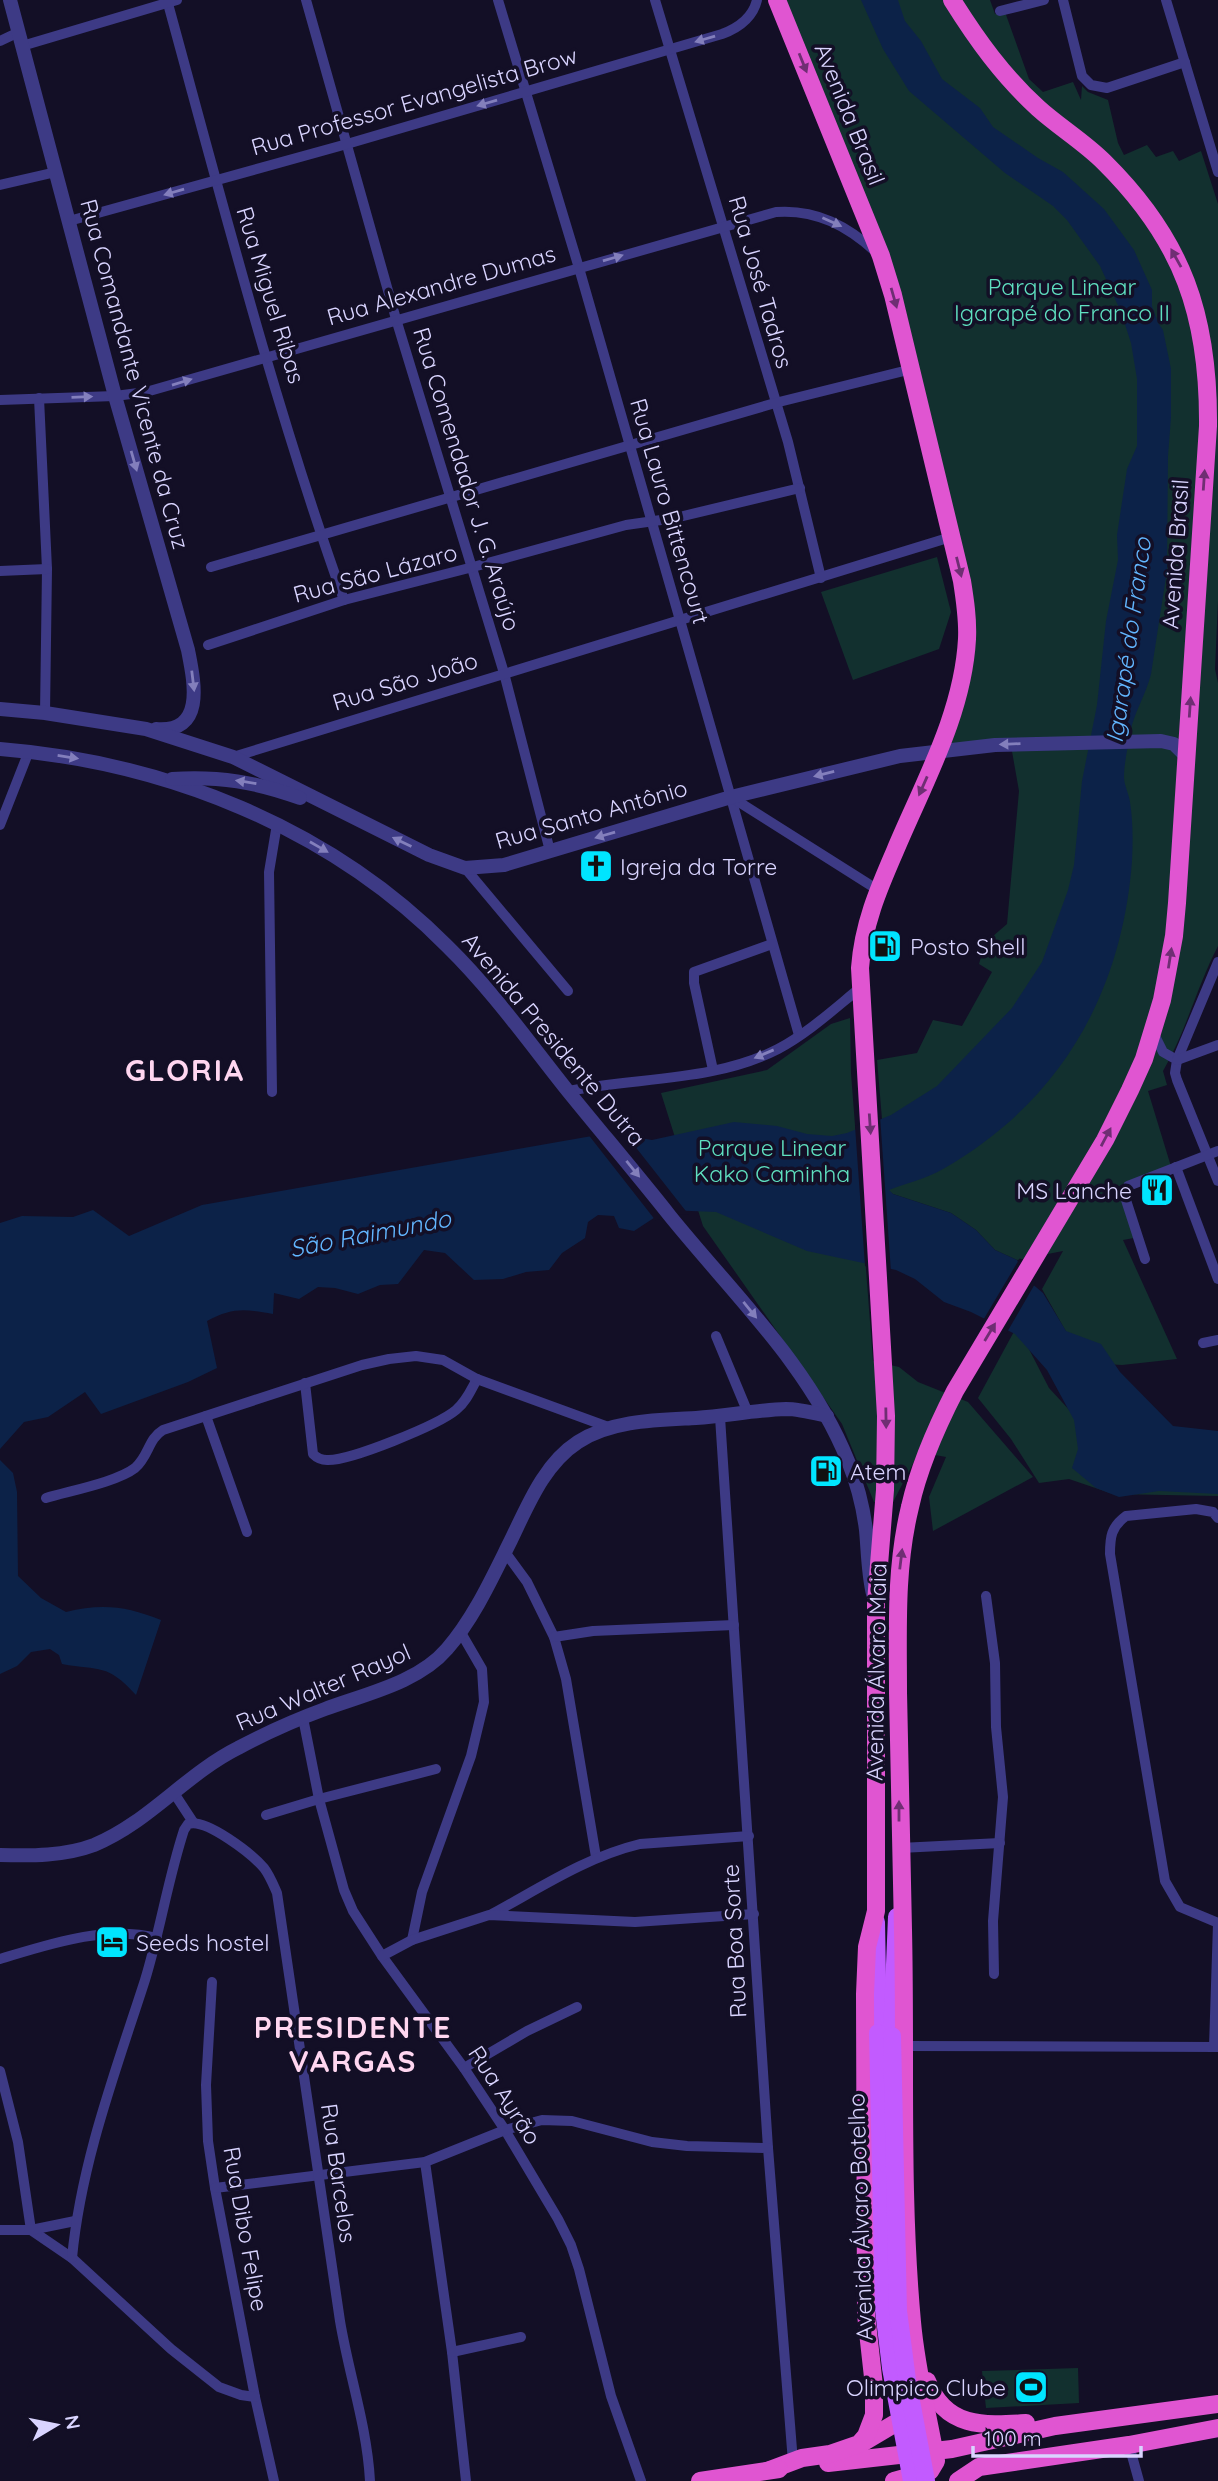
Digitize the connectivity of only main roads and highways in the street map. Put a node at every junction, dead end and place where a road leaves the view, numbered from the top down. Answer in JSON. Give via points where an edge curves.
{"nodes":[{"id":1,"x":777,"y":0,"type":"edge"},
{"id":2,"x":952,"y":0,"type":"edge"},
{"id":3,"x":865,"y":1056,"type":"joint"},
{"id":4,"x":1080,"y":1182,"type":"joint"},
{"id":5,"x":900,"y":1880,"type":"joint"},
{"id":6,"x":876,"y":1911,"type":"junction"},
{"id":7,"x":891,"y":2038,"type":"junction"},
{"id":8,"x":916,"y":2347,"type":"junction"},
{"id":9,"x":873,"y":2371,"type":"junction"},
{"id":10,"x":921,"y":2379,"type":"junction"},
{"id":11,"x":1218,"y":2404,"type":"edge"},
{"id":12,"x":929,"y":2423,"type":"junction"},
{"id":13,"x":1055,"y":2426,"type":"junction"},
{"id":14,"x":1218,"y":2428,"type":"edge"},
{"id":15,"x":859,"y":2444,"type":"junction"},
{"id":16,"x":934,"y":2451,"type":"junction"},
{"id":17,"x":995,"y":2465,"type":"junction"},
{"id":18,"x":770,"y":2470,"type":"junction"},
{"id":19,"x":700,"y":2481,"type":"edge"},
{"id":20,"x":894,"y":2481,"type":"edge"},
{"id":21,"x":912,"y":2481,"type":"edge"},
{"id":22,"x":926,"y":2481,"type":"edge"},
{"id":23,"x":958,"y":2481,"type":"edge"},
{"id":24,"x":972,"y":2481,"type":"edge"}],
"edges":[{"from":1,"to":3,"type":"highway","name":"Avenida Brasil","one_way":true,"via":[[881,256],[912,369],[967,612],[957,697],[939,751],[871,906],[860,988]]},
{"from":4,"to":2,"type":"highway","name":"Avenida Brasil","one_way":true,"via":[[1144,1059],[1162,1000],[1174,936],[1208,381],[1196,308],[1181,267],[1158,226],[1102,160],[1001,71]]},
{"from":3,"to":6,"type":"highway","name":"Avenida Álvaro Maia","one_way":true,"via":[[886,1452],[876,1602]]},
{"from":5,"to":4,"type":"highway","name":"Avenida Álvaro Maia","one_way":true,"via":[[899,1580],[909,1507],[921,1465],[954,1391]]},
{"from":5,"to":7,"type":"main road"},
{"from":6,"to":7,"type":"main road","name":"Avenida Álvaro Maia"},
{"from":6,"to":9,"type":"highway","via":[[865,1983],[866,2302]]},
{"from":7,"to":8,"type":"highway"},
{"from":7,"to":21,"type":"main road","name":"Avenida Álvaro Botelho","bridge":true,"via":[[884,2310]]},
{"from":7,"to":22,"type":"main road","name":"Avenida Álvaro Maia","bridge":true,"via":[[898,2311]]},
{"from":8,"to":10,"type":"highway"},
{"from":8,"to":13,"type":"highway","via":[[933,2395],[960,2419],[985,2425]]},
{"from":9,"to":10,"type":"highway","via":[[886,2389],[895,2393],[908,2390]]},
{"from":9,"to":15,"type":"highway","via":[[874,2415]]},
{"from":10,"to":12,"type":"highway"},
{"from":11,"to":13,"type":"highway"},
{"from":12,"to":15,"type":"highway","via":[[906,2420]]},
{"from":12,"to":16,"type":"highway"},
{"from":13,"to":16,"type":"highway"},
{"from":14,"to":17,"type":"highway"},
{"from":15,"to":18,"type":"highway"},
{"from":16,"to":18,"type":"highway"},
{"from":16,"to":20,"type":"highway","via":[[936,2461],[930,2471]]},
{"from":17,"to":23,"type":"highway","via":[[979,2467]]},
{"from":17,"to":24,"type":"highway"},
{"from":18,"to":19,"type":"highway"}]}
